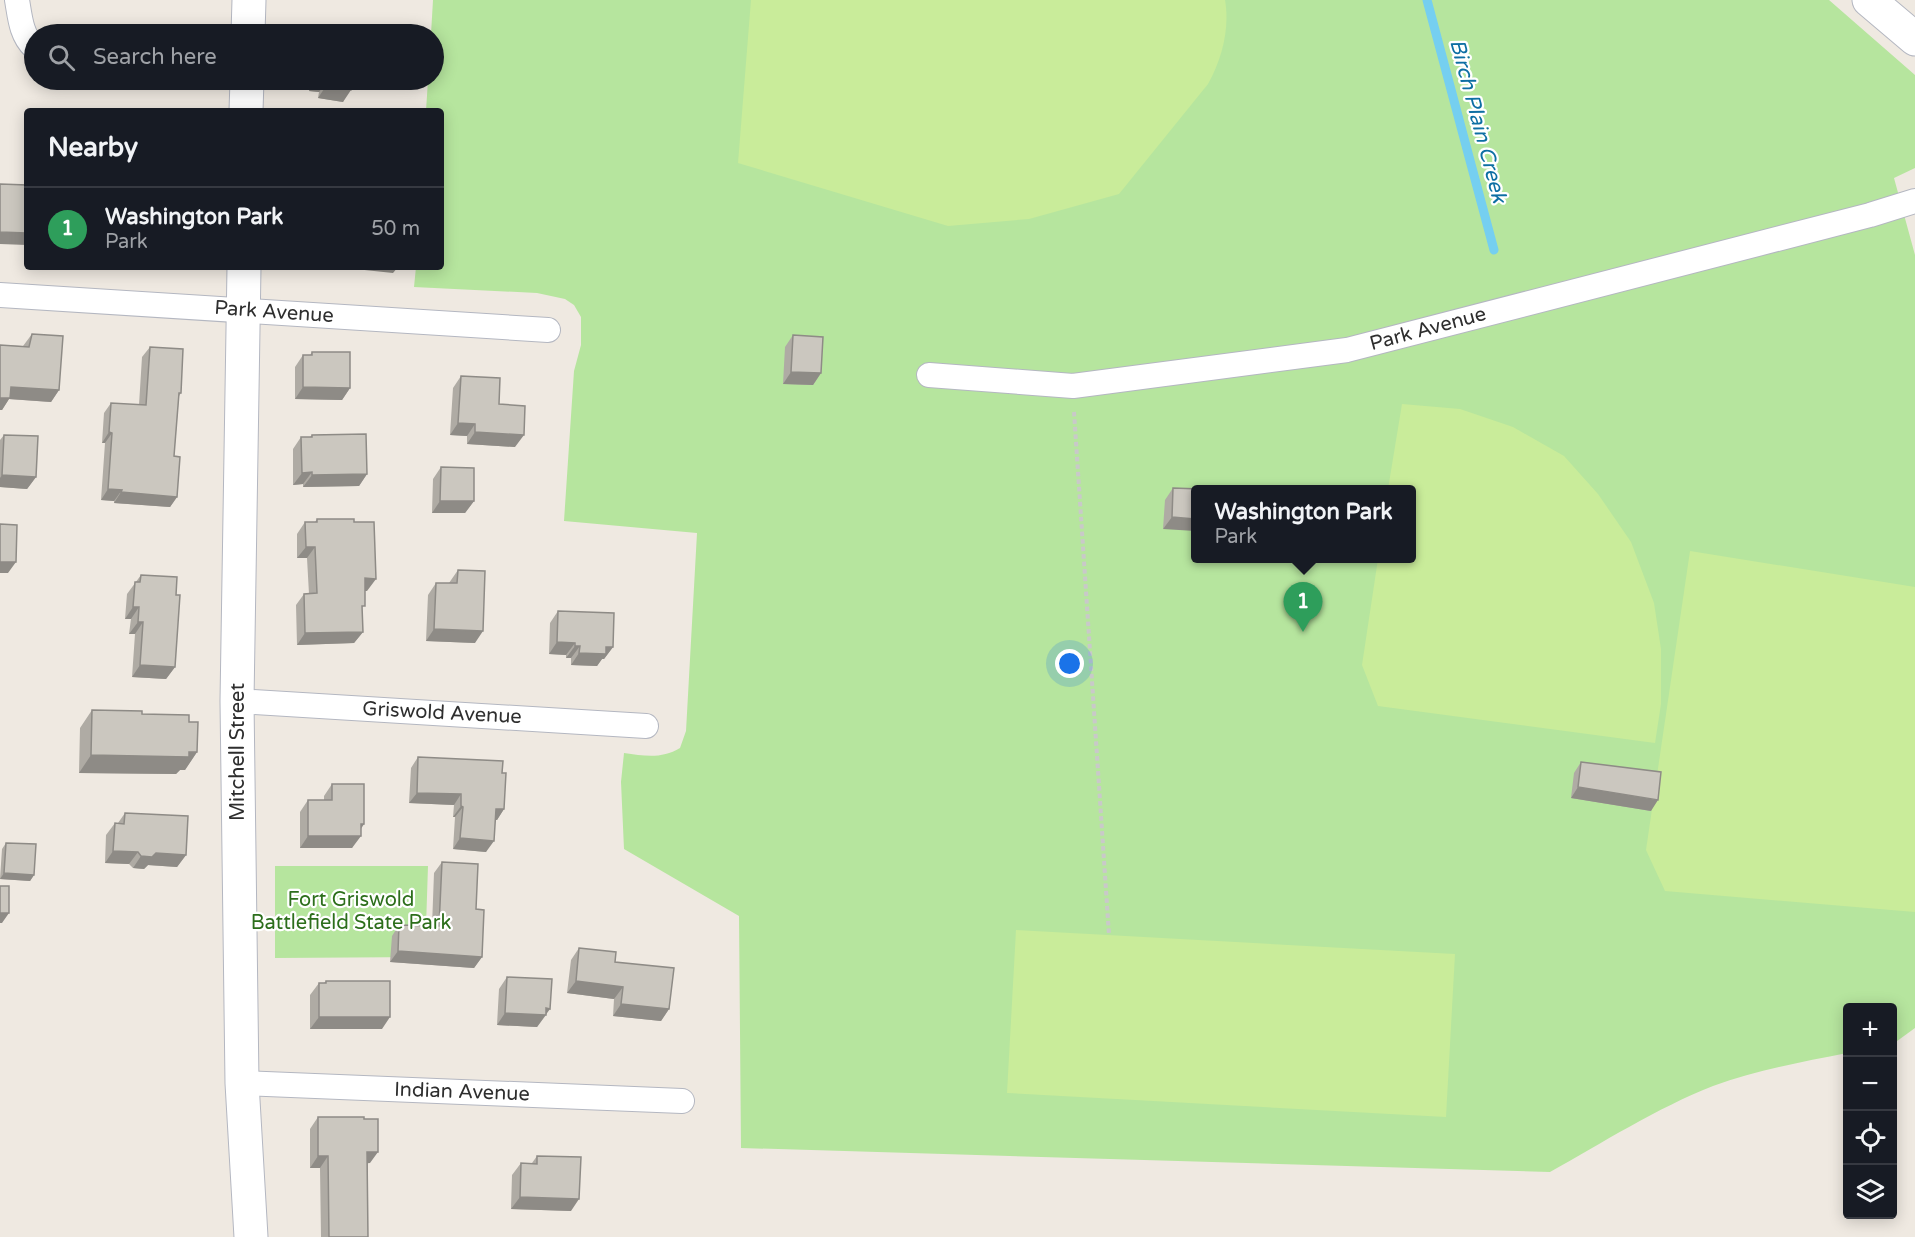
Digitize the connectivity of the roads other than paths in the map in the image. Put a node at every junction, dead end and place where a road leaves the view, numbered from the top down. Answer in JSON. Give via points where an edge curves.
{"nodes":[{"id":1,"x":17,"y":0,"type":"edge"},
{"id":2,"x":249,"y":0,"type":"edge"},
{"id":3,"x":1869,"y":0,"type":"edge"},
{"id":4,"x":248,"y":24,"type":"edge"},
{"id":5,"x":24,"y":31,"type":"edge"},
{"id":6,"x":1915,"y":39,"type":"edge"},
{"id":7,"x":247,"y":90,"type":"edge"},
{"id":8,"x":246,"y":108,"type":"edge"},
{"id":9,"x":1915,"y":201,"type":"edge"},
{"id":10,"x":244,"y":270,"type":"edge"},
{"id":11,"x":0,"y":295,"type":"edge"},
{"id":12,"x":243,"y":310,"type":"junction"},
{"id":13,"x":548,"y":330,"type":"dead end"},
{"id":14,"x":929,"y":375,"type":"dead end"},
{"id":15,"x":237,"y":701,"type":"junction"},
{"id":16,"x":646,"y":726,"type":"dead end"},
{"id":17,"x":242,"y":1083,"type":"junction"},
{"id":18,"x":682,"y":1101,"type":"dead end"},
{"id":19,"x":251,"y":1237,"type":"edge"}],
"edges":[{"from":1,"to":5,"type":"street"},
{"from":2,"to":4,"type":"main road"},
{"from":3,"to":6,"type":"main road"},
{"from":7,"to":8,"type":"main road"},
{"from":9,"to":14,"type":"street","name":"Park Avenue","via":[[1347,350],[1072,386]]},
{"from":10,"to":12,"type":"main road","name":"Mitchell Street"},
{"from":11,"to":12,"type":"street","name":"Park Avenue"},
{"from":12,"to":13,"type":"street","name":"Park Avenue"},
{"from":12,"to":15,"type":"main road","name":"Mitchell Street"},
{"from":15,"to":16,"type":"street","name":"Griswold Avenue"},
{"from":15,"to":17,"type":"main road","name":"Mitchell Street"},
{"from":17,"to":18,"type":"street","name":"Indian Avenue"},
{"from":17,"to":19,"type":"main road","name":"Mitchell Street"}]}
